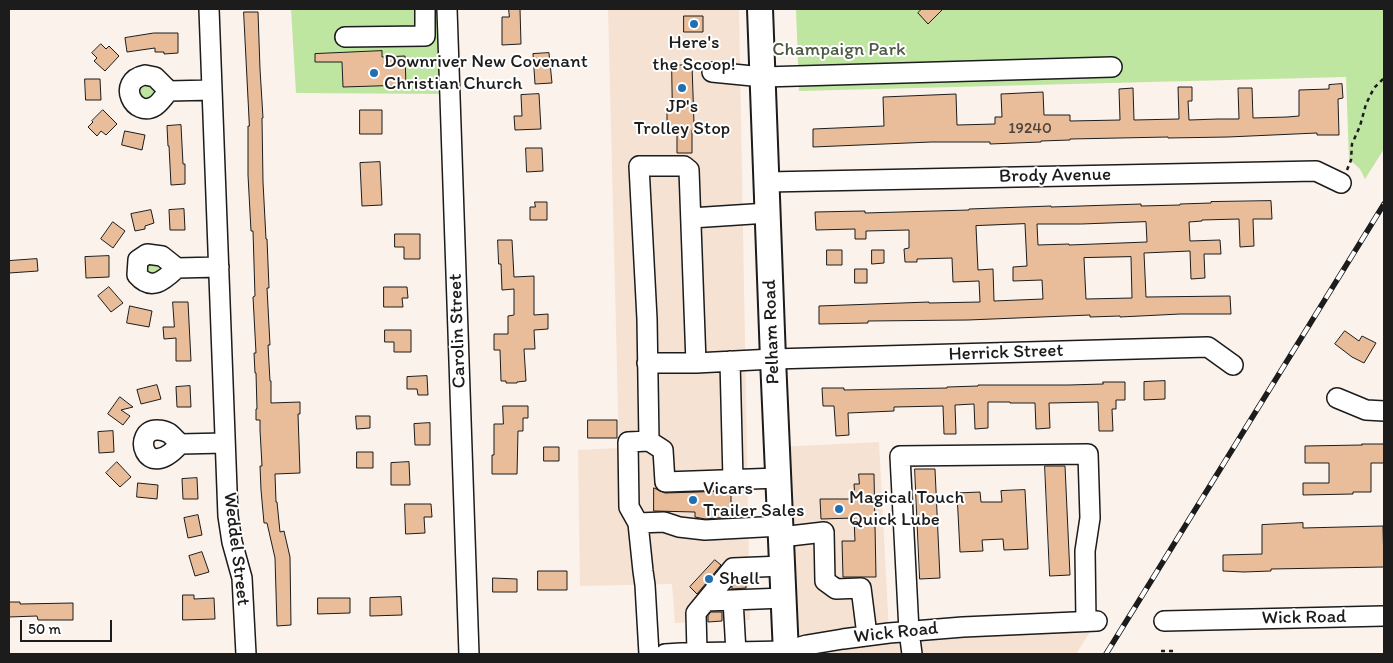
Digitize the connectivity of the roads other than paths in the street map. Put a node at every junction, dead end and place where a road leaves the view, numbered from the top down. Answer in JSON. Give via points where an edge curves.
{"nodes":[{"id":1,"x":209,"y":9,"type":"edge"},
{"id":2,"x":431,"y":9,"type":"edge"},
{"id":3,"x":447,"y":9,"type":"edge"},
{"id":4,"x":760,"y":9,"type":"edge"},
{"id":5,"x":425,"y":36,"type":"junction"},
{"id":6,"x":345,"y":37,"type":"dead end"},
{"id":7,"x":448,"y":46,"type":"junction"},
{"id":8,"x":1112,"y":67,"type":"dead end"},
{"id":9,"x":712,"y":72,"type":"dead end"},
{"id":10,"x":763,"y":77,"type":"junction"},
{"id":11,"x":212,"y":90,"type":"junction"},
{"id":12,"x":169,"y":91,"type":"dead end"},
{"id":13,"x":767,"y":182,"type":"junction"},
{"id":14,"x":1341,"y":184,"type":"dead end"},
{"id":15,"x":768,"y":213,"type":"junction"},
{"id":16,"x":691,"y":218,"type":"junction"},
{"id":17,"x":219,"y":267,"type":"junction"},
{"id":18,"x":177,"y":268,"type":"dead end"},
{"id":19,"x":773,"y":359,"type":"junction"},
{"id":20,"x":730,"y":361,"type":"junction"},
{"id":21,"x":648,"y":363,"type":"junction"},
{"id":22,"x":696,"y":363,"type":"junction"},
{"id":23,"x":1234,"y":365,"type":"dead end"},
{"id":24,"x":1337,"y":398,"type":"dead end"},
{"id":25,"x":1384,"y":411,"type":"edge"},
{"id":26,"x":649,"y":441,"type":"junction"},
{"id":27,"x":225,"y":443,"type":"junction"},
{"id":28,"x":180,"y":444,"type":"dead end"},
{"id":29,"x":778,"y":478,"type":"junction"},
{"id":30,"x":733,"y":480,"type":"junction"},
{"id":31,"x":638,"y":523,"type":"junction"},
{"id":32,"x":781,"y":532,"type":"junction"},
{"id":33,"x":782,"y":566,"type":"junction"},
{"id":34,"x":784,"y":598,"type":"junction"},
{"id":35,"x":733,"y":600,"type":"junction"},
{"id":36,"x":706,"y":601,"type":"junction"},
{"id":37,"x":1384,"y":616,"type":"edge"},
{"id":38,"x":1164,"y":621,"type":"dead end"},
{"id":39,"x":909,"y":631,"type":"junction"},
{"id":40,"x":867,"y":635,"type":"junction"},
{"id":41,"x":697,"y":652,"type":"junction"},
{"id":42,"x":736,"y":652,"type":"junction"},
{"id":43,"x":786,"y":653,"type":"edge"},
{"id":44,"x":246,"y":654,"type":"edge"},
{"id":45,"x":469,"y":654,"type":"edge"},
{"id":46,"x":649,"y":654,"type":"edge"},
{"id":47,"x":665,"y":654,"type":"edge"},
{"id":48,"x":912,"y":654,"type":"edge"}],
"edges":[{"from":1,"to":11,"type":"street","name":"Weddel Street"},
{"from":2,"to":5,"type":"street"},
{"from":3,"to":7,"type":"street","name":"Carolin Street"},
{"from":4,"to":10,"type":"main road","name":"Pelham Road"},
{"from":5,"to":6,"type":"street"},
{"from":5,"to":7,"type":"street","via":[[427,47]]},
{"from":7,"to":45,"type":"street","name":"Carolin Street"},
{"from":8,"to":10,"type":"street"},
{"from":9,"to":10,"type":"street"},
{"from":10,"to":13,"type":"main road","name":"Pelham Road"},
{"from":11,"to":12,"type":"street"},
{"from":11,"to":17,"type":"street","name":"Weddel Street"},
{"from":13,"to":14,"type":"street","name":"Brody Avenue","via":[[1316,171]]},
{"from":13,"to":15,"type":"main road","name":"Pelham Road"},
{"from":15,"to":16,"type":"street"},
{"from":15,"to":19,"type":"main road","name":"Pelham Road"},
{"from":16,"to":21,"type":"street","via":[[689,170],[684,166],[640,166]]},
{"from":16,"to":22,"type":"street"},
{"from":17,"to":18,"type":"street"},
{"from":17,"to":27,"type":"street","name":"Weddel Street"},
{"from":19,"to":20,"type":"street","name":"Herrick Street"},
{"from":19,"to":23,"type":"street","name":"Herrick Street","via":[[1208,347]]},
{"from":19,"to":29,"type":"main road","name":"Pelham Road"},
{"from":20,"to":22,"type":"street","name":"Herrick Street"},
{"from":20,"to":30,"type":"street"},
{"from":21,"to":22,"type":"street","name":"Herrick Street"},
{"from":21,"to":26,"type":"street"},
{"from":24,"to":25,"type":"street","via":[[1366,410]]},
{"from":26,"to":30,"type":"street","via":[[663,450],[665,482]]},
{"from":26,"to":31,"type":"street","via":[[628,442],[629,508]]},
{"from":27,"to":28,"type":"street"},
{"from":27,"to":44,"type":"street","name":"Weddel Street","via":[[228,516],[242,578]]},
{"from":29,"to":30,"type":"street"},
{"from":29,"to":32,"type":"main road","name":"Pelham Road"},
{"from":31,"to":32,"type":"street","via":[[664,522],[705,530]]},
{"from":31,"to":46,"type":"street","via":[[646,585]]},
{"from":32,"to":33,"type":"main road","name":"Pelham Road"},
{"from":32,"to":40,"type":"street","via":[[824,532],[825,582],[836,589],[861,588]]},
{"from":33,"to":34,"type":"main road","name":"Pelham Road"},
{"from":33,"to":36,"type":"street","via":[[733,568]]},
{"from":34,"to":35,"type":"street"},
{"from":34,"to":43,"type":"main road","name":"Pelham Road"},
{"from":35,"to":36,"type":"street"},
{"from":35,"to":42,"type":"street"},
{"from":36,"to":41,"type":"street","via":[[696,612]]},
{"from":37,"to":38,"type":"street","name":"Wick Road"},
{"from":39,"to":39,"type":"street","name":"Wick Road","via":[[1092,621],[1085,551],[1090,518],[1088,454],[900,456]]},
{"from":39,"to":40,"type":"street","name":"Wick Road"},
{"from":39,"to":48,"type":"street"},
{"from":40,"to":43,"type":"street","name":"Wick Road","via":[[807,645]]},
{"from":41,"to":42,"type":"street","name":"Wick Road"},
{"from":41,"to":47,"type":"street","name":"Wick Road"},
{"from":42,"to":43,"type":"street","name":"Wick Road"}]}
